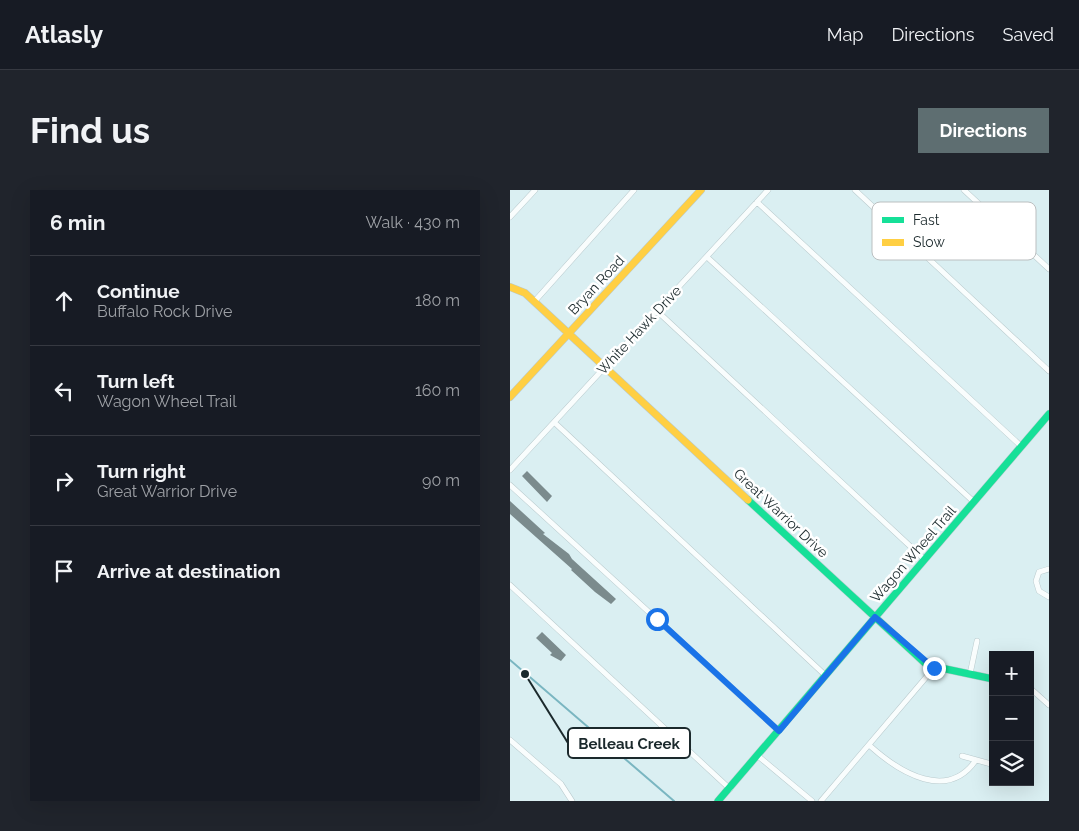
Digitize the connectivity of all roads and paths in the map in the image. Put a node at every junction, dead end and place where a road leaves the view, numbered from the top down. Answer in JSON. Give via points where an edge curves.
{"nodes":[{"id":1,"x":535,"y":190,"type":"edge"},
{"id":2,"x":634,"y":190,"type":"edge"},
{"id":3,"x":701,"y":190,"type":"edge"},
{"id":4,"x":768,"y":190,"type":"edge"},
{"id":5,"x":855,"y":190,"type":"edge"},
{"id":6,"x":964,"y":190,"type":"edge"},
{"id":7,"x":757,"y":202,"type":"junction"},
{"id":8,"x":977,"y":202,"type":"edge"},
{"id":9,"x":872,"y":206,"type":"edge"},
{"id":10,"x":510,"y":217,"type":"edge"},
{"id":11,"x":707,"y":257,"type":"junction"},
{"id":12,"x":1036,"y":257,"type":"edge"},
{"id":13,"x":930,"y":260,"type":"edge"},
{"id":14,"x":1049,"y":269,"type":"edge"},
{"id":15,"x":510,"y":287,"type":"edge"},
{"id":16,"x":534,"y":302,"type":"junction"},
{"id":17,"x":657,"y":311,"type":"junction"},
{"id":18,"x":568,"y":334,"type":"junction"},
{"id":19,"x":605,"y":368,"type":"junction"},
{"id":20,"x":1049,"y":370,"type":"edge"},
{"id":21,"x":510,"y":397,"type":"edge"},
{"id":22,"x":1049,"y":414,"type":"edge"},
{"id":23,"x":555,"y":423,"type":"junction"},
{"id":24,"x":1046,"y":423,"type":"edge"},
{"id":25,"x":1021,"y":446,"type":"junction"},
{"id":26,"x":510,"y":470,"type":"edge"},
{"id":27,"x":510,"y":484,"type":"edge"},
{"id":28,"x":974,"y":502,"type":"junction"},
{"id":29,"x":924,"y":559,"type":"junction"},
{"id":30,"x":1049,"y":569,"type":"edge"},
{"id":31,"x":510,"y":585,"type":"edge"},
{"id":32,"x":1049,"y":597,"type":"edge"},
{"id":33,"x":875,"y":617,"type":"junction"},
{"id":34,"x":977,"y":641,"type":"dead end"},
{"id":35,"x":934,"y":668,"type":"junction"},
{"id":36,"x":970,"y":674,"type":"junction"},
{"id":37,"x":825,"y":675,"type":"junction"},
{"id":38,"x":989,"y":678,"type":"edge"},
{"id":39,"x":1034,"y":691,"type":"edge"},
{"id":40,"x":1049,"y":704,"type":"edge"},
{"id":41,"x":779,"y":731,"type":"junction"},
{"id":42,"x":510,"y":740,"type":"edge"},
{"id":43,"x":869,"y":745,"type":"junction"},
{"id":44,"x":758,"y":756,"type":"junction"},
{"id":45,"x":962,"y":756,"type":"dead end"},
{"id":46,"x":976,"y":760,"type":"junction"},
{"id":47,"x":989,"y":763,"type":"edge"},
{"id":48,"x":909,"y":780,"type":"dead end"},
{"id":49,"x":964,"y":780,"type":"dead end"},
{"id":50,"x":730,"y":788,"type":"junction"},
{"id":51,"x":572,"y":801,"type":"edge"},
{"id":52,"x":718,"y":801,"type":"edge"},
{"id":53,"x":812,"y":801,"type":"edge"},
{"id":54,"x":821,"y":801,"type":"edge"}],
"edges":[{"from":1,"to":10,"type":"street"},
{"from":2,"to":16,"type":"street"},
{"from":3,"to":18,"type":"street","name":"Bryan Road"},
{"from":4,"to":7,"type":"street","name":"White Hawk Drive"},
{"from":5,"to":9,"type":"street"},
{"from":6,"to":8,"type":"street"},
{"from":7,"to":11,"type":"street","name":"White Hawk Drive"},
{"from":7,"to":25,"type":"street"},
{"from":11,"to":17,"type":"street","name":"White Hawk Drive"},
{"from":11,"to":28,"type":"street"},
{"from":12,"to":14,"type":"street"},
{"from":13,"to":20,"type":"street"},
{"from":15,"to":16,"type":"street","name":"Great Warrior Drive"},
{"from":16,"to":18,"type":"street","name":"Great Warrior Drive"},
{"from":17,"to":19,"type":"street","name":"White Hawk Drive"},
{"from":17,"to":29,"type":"street"},
{"from":18,"to":19,"type":"street","name":"Great Warrior Drive"},
{"from":18,"to":21,"type":"street","name":"Bryan Road"},
{"from":19,"to":23,"type":"street","name":"White Hawk Drive"},
{"from":19,"to":33,"type":"street","name":"Great Warrior Drive"},
{"from":22,"to":24,"type":"street","name":"Wagon Wheel Trail"},
{"from":23,"to":26,"type":"street","name":"White Hawk Drive"},
{"from":23,"to":37,"type":"street"},
{"from":24,"to":25,"type":"street","name":"Wagon Wheel Trail"},
{"from":25,"to":28,"type":"street","name":"Wagon Wheel Trail"},
{"from":27,"to":41,"type":"street"},
{"from":28,"to":29,"type":"street","name":"Wagon Wheel Trail"},
{"from":29,"to":33,"type":"street","name":"Wagon Wheel Trail"},
{"from":30,"to":32,"type":"street","via":[[1040,572],[1036,581],[1040,591]]},
{"from":31,"to":50,"type":"street"},
{"from":33,"to":35,"type":"street","name":"Great Warrior Drive"},
{"from":33,"to":37,"type":"street","name":"Wagon Wheel Trail"},
{"from":34,"to":36,"type":"street"},
{"from":35,"to":36,"type":"street"},
{"from":35,"to":43,"type":"street"},
{"from":36,"to":38,"type":"street"},
{"from":37,"to":41,"type":"street","name":"Wagon Wheel Trail"},
{"from":39,"to":40,"type":"street"},
{"from":41,"to":44,"type":"street","name":"Wagon Wheel Trail"},
{"from":42,"to":51,"type":"street","via":[[561,784]]},
{"from":43,"to":48,"type":"street"},
{"from":43,"to":54,"type":"street"},
{"from":44,"to":50,"type":"street","name":"Wagon Wheel Trail"},
{"from":44,"to":53,"type":"street"},
{"from":45,"to":46,"type":"street"},
{"from":46,"to":47,"type":"street"},
{"from":46,"to":49,"type":"street"},
{"from":50,"to":52,"type":"street","name":"Wagon Wheel Trail"}]}
